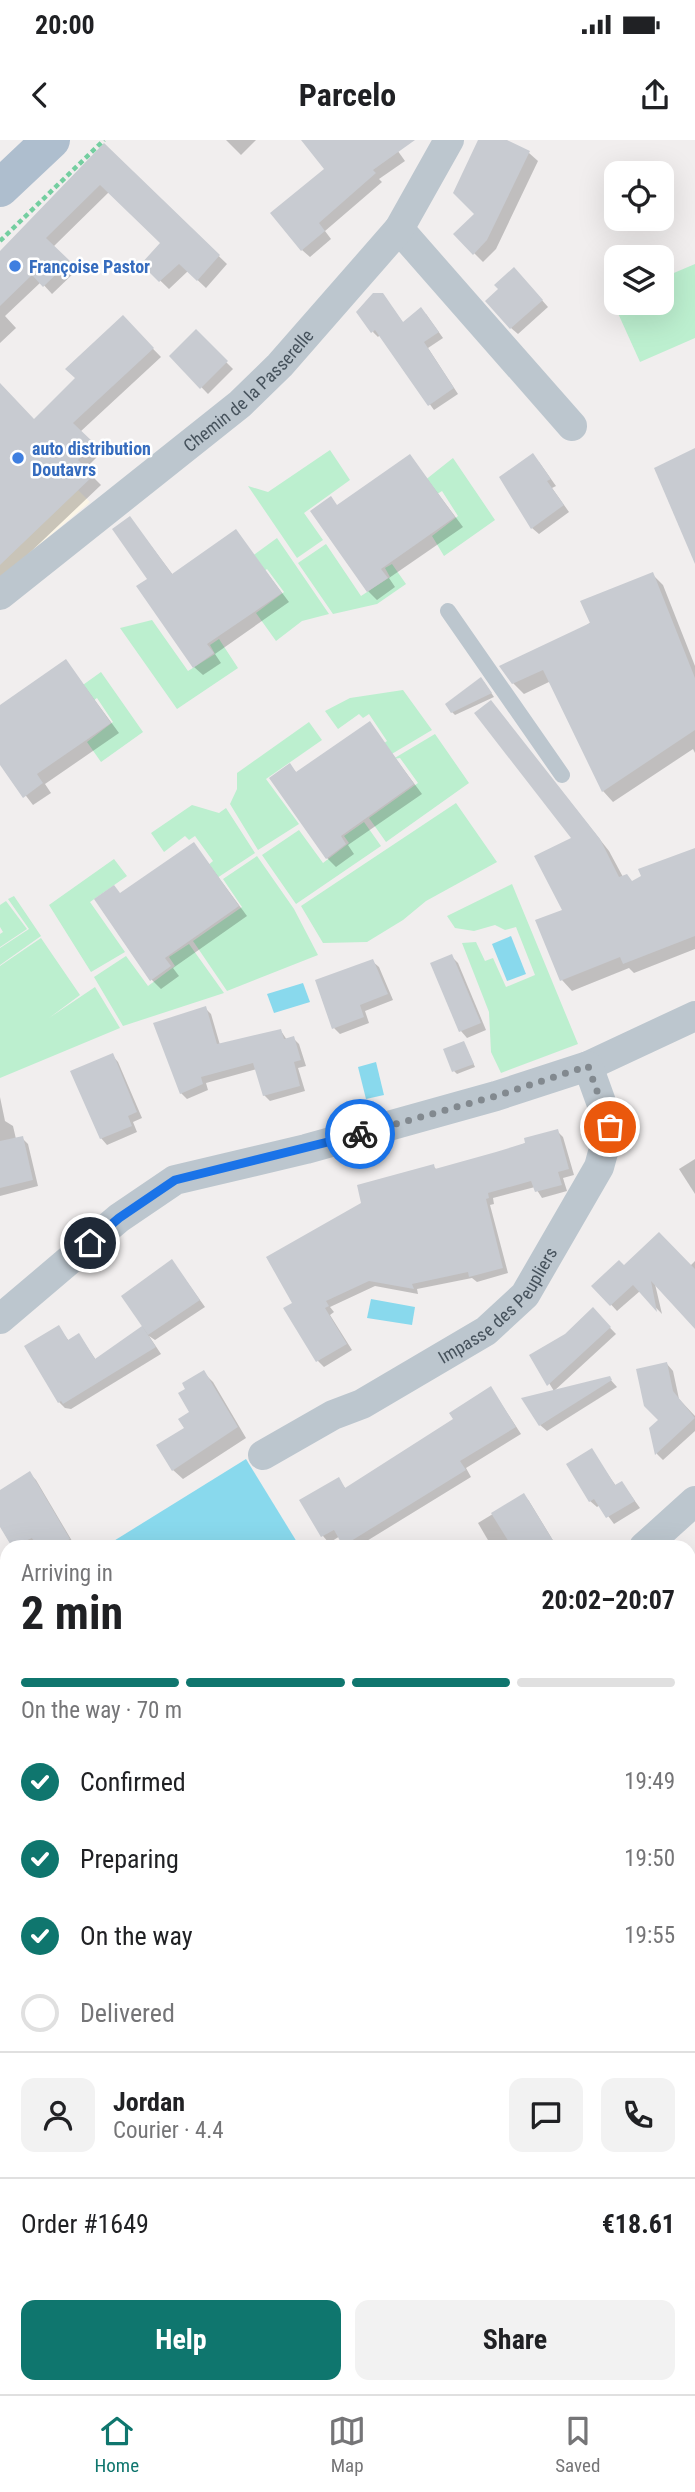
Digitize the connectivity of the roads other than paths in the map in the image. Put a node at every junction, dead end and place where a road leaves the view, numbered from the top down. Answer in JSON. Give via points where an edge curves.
{"nodes":[{"id":1,"x":51,"y":140,"type":"edge"},
{"id":2,"x":449,"y":140,"type":"edge"},
{"id":3,"x":0,"y":188,"type":"edge"},
{"id":4,"x":399,"y":229,"type":"junction"},
{"id":5,"x":572,"y":426,"type":"dead end"},
{"id":6,"x":0,"y":595,"type":"edge"},
{"id":7,"x":448,"y":611,"type":"dead end"},
{"id":8,"x":562,"y":775,"type":"dead end"},
{"id":9,"x":695,"y":1016,"type":"edge"},
{"id":10,"x":588,"y":1066,"type":"junction"},
{"id":11,"x":0,"y":1319,"type":"edge"},
{"id":12,"x":263,"y":1455,"type":"dead end"},
{"id":13,"x":695,"y":1501,"type":"edge"},
{"id":14,"x":652,"y":1540,"type":"edge"}],
"edges":[{"from":1,"to":3,"type":"main road"},
{"from":2,"to":4,"type":"street","name":"Chemin de la Passerelle"},
{"from":4,"to":5,"type":"street"},
{"from":4,"to":6,"type":"street","name":"Chemin de la Passerelle","via":[[316,327],[240,404]]},
{"from":7,"to":8,"type":"lane"},
{"from":9,"to":10,"type":"street"},
{"from":10,"to":11,"type":"street","via":[[358,1135],[175,1180],[119,1218]]},
{"from":10,"to":12,"type":"street","name":"Impasse des Peupliers","via":[[610,1127],[599,1167],[525,1295],[486,1331],[362,1404],[333,1415]]},
{"from":13,"to":14,"type":"street"}]}
